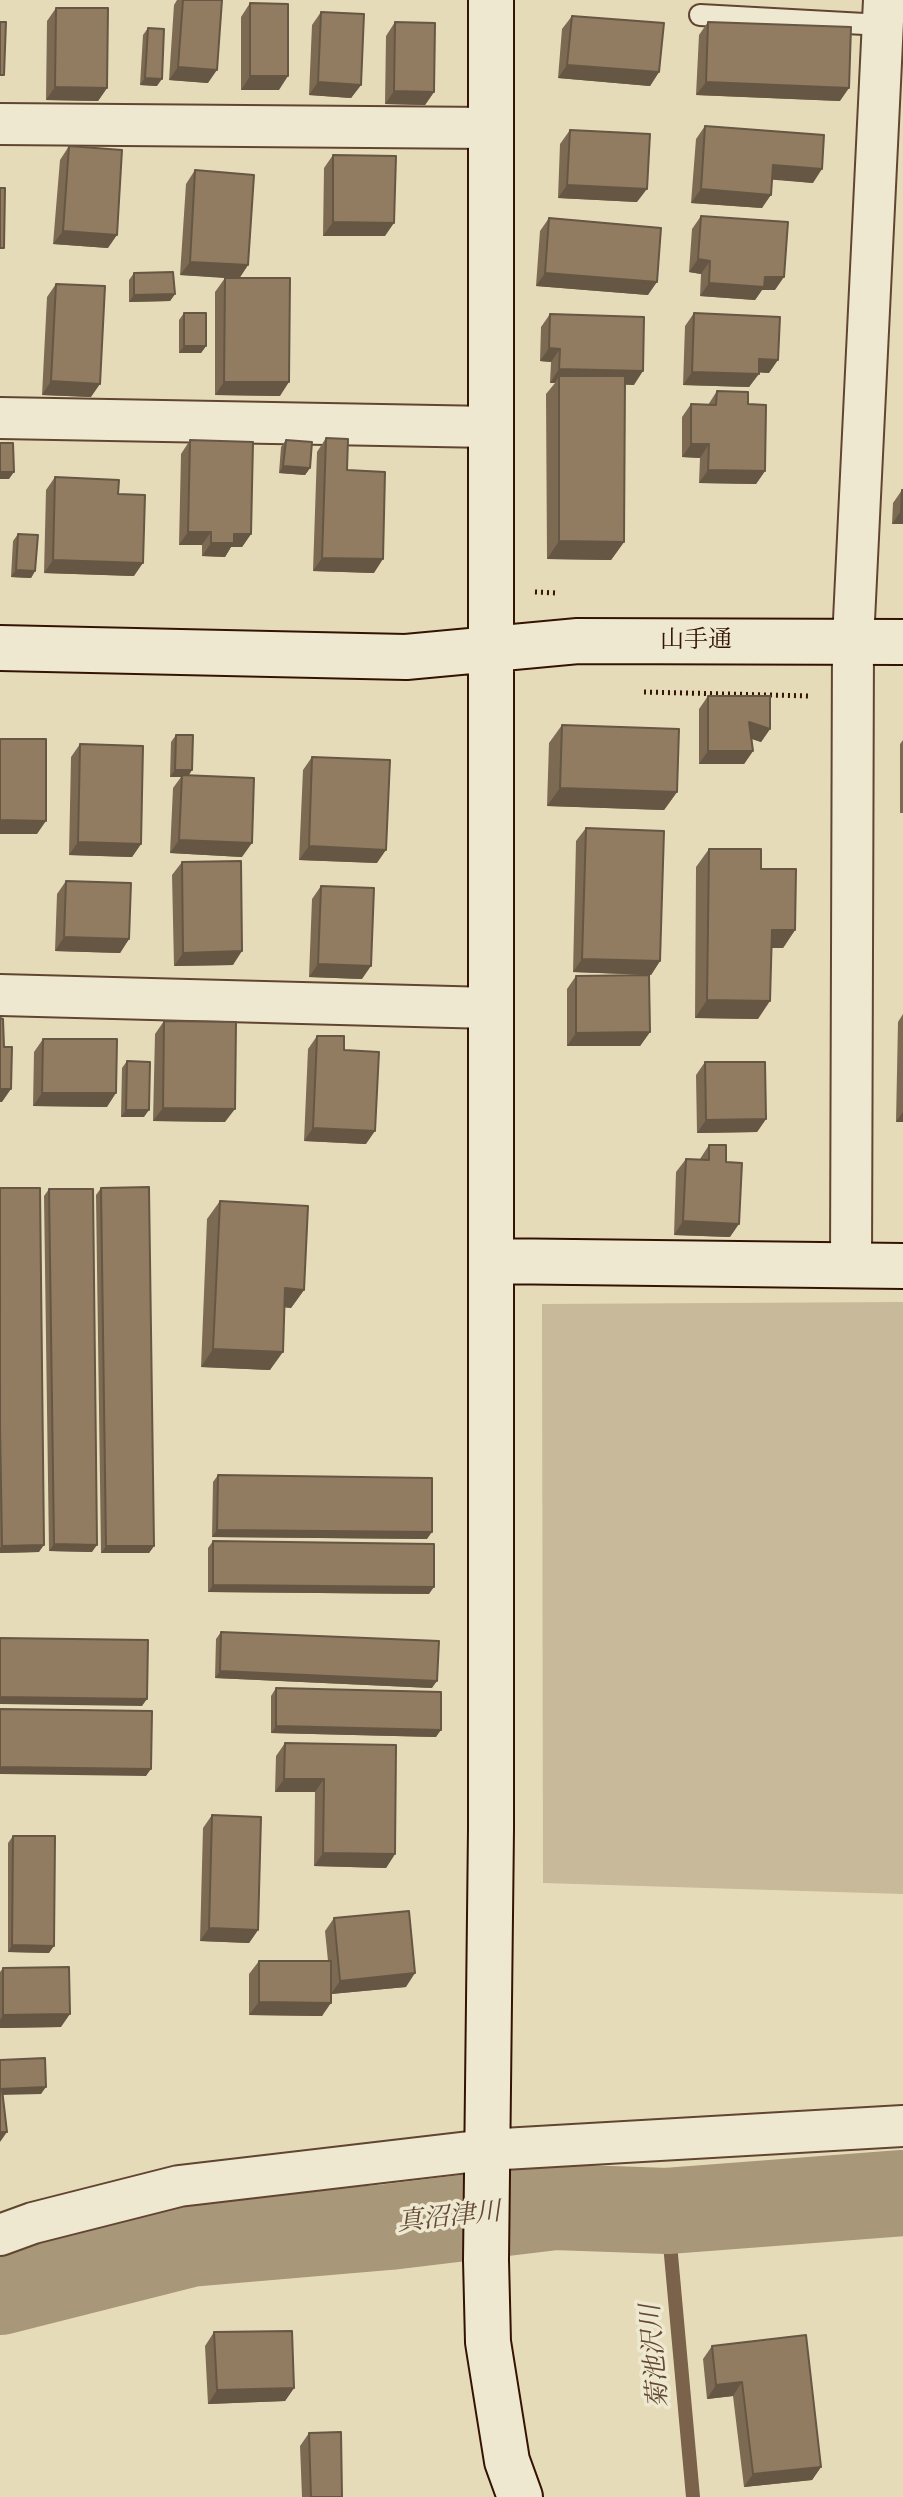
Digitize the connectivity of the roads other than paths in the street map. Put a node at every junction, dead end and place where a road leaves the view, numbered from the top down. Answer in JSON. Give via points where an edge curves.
{"nodes":[{"id":1,"x":491,"y":0,"type":"edge"},
{"id":2,"x":888,"y":10,"type":"edge"},
{"id":3,"x":700,"y":15,"type":"dead end"},
{"id":4,"x":0,"y":124,"type":"edge"},
{"id":5,"x":490,"y":128,"type":"junction"},
{"id":6,"x":0,"y":418,"type":"edge"},
{"id":7,"x":490,"y":427,"type":"junction"},
{"id":8,"x":853,"y":641,"type":"junction"},
{"id":9,"x":903,"y":642,"type":"edge"},
{"id":10,"x":490,"y":647,"type":"junction"},
{"id":11,"x":0,"y":648,"type":"edge"},
{"id":12,"x":0,"y":995,"type":"edge"},
{"id":13,"x":490,"y":1008,"type":"junction"},
{"id":14,"x":491,"y":1261,"type":"junction"},
{"id":15,"x":851,"y":1265,"type":"junction"},
{"id":16,"x":903,"y":1266,"type":"edge"},
{"id":17,"x":903,"y":2126,"type":"edge"},
{"id":18,"x":486,"y":2164,"type":"junction"},
{"id":19,"x":0,"y":2235,"type":"edge"},
{"id":20,"x":520,"y":2497,"type":"edge"}],
"edges":[{"from":1,"to":5,"type":"street"},
{"from":2,"to":3,"type":"lane"},
{"from":2,"to":8,"type":"street"},
{"from":4,"to":5,"type":"street"},
{"from":5,"to":7,"type":"street"},
{"from":6,"to":7,"type":"street"},
{"from":7,"to":10,"type":"street"},
{"from":8,"to":9,"type":"street","name":"山手通"},
{"from":8,"to":10,"type":"street","name":"山手通","via":[[578,641]]},
{"from":8,"to":15,"type":"street"},
{"from":10,"to":11,"type":"street","name":"山手通","via":[[406,657]]},
{"from":10,"to":13,"type":"street"},
{"from":12,"to":13,"type":"street"},
{"from":13,"to":14,"type":"street"},
{"from":14,"to":15,"type":"street"},
{"from":14,"to":18,"type":"street"},
{"from":15,"to":16,"type":"street"},
{"from":17,"to":18,"type":"street"},
{"from":18,"to":19,"type":"street","via":[[179,2186]]},
{"from":18,"to":20,"type":"street","via":[[488,2342],[507,2461]]}]}
